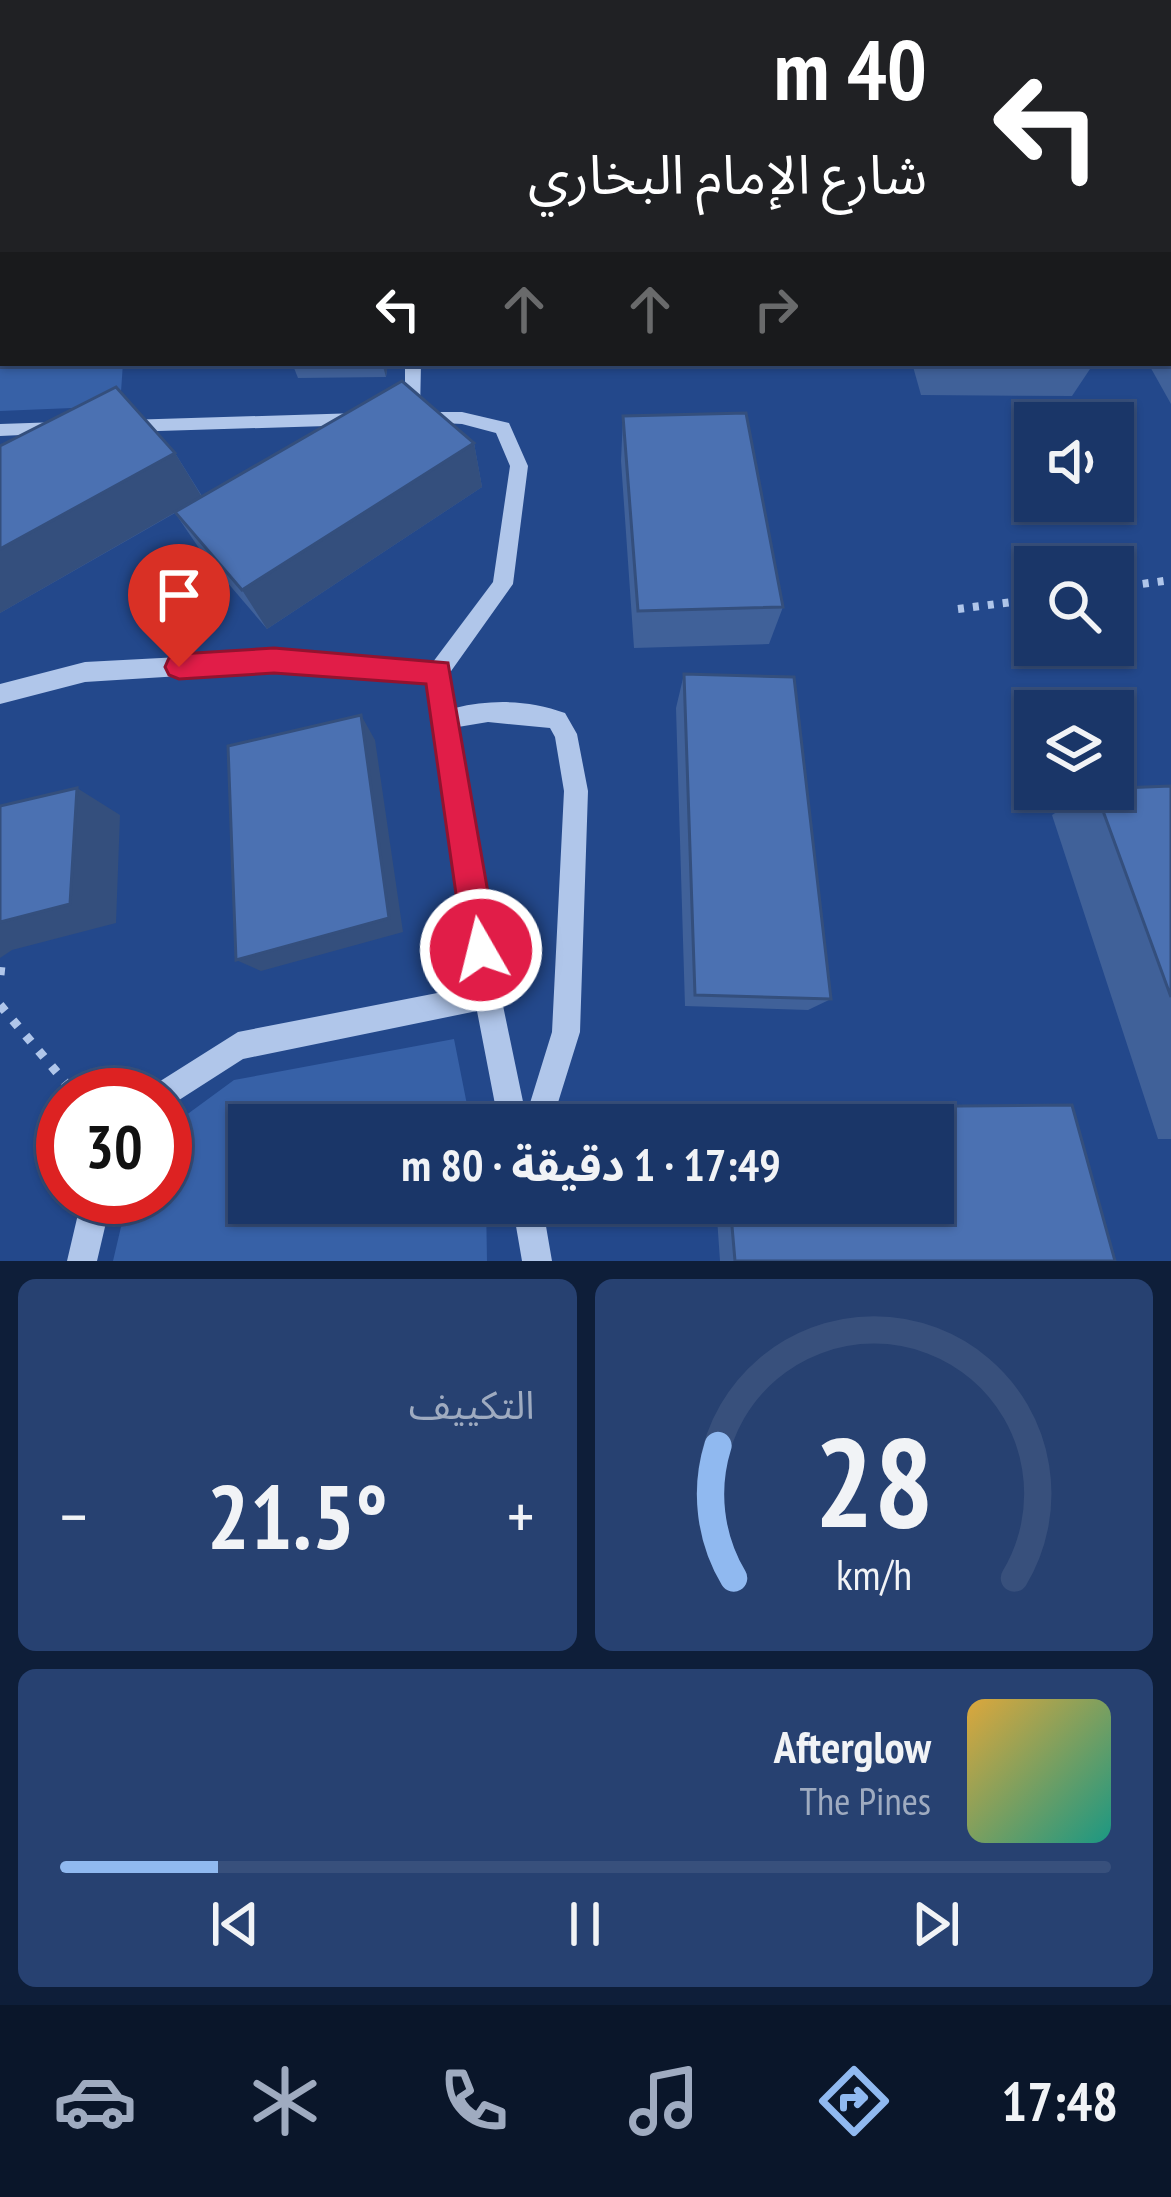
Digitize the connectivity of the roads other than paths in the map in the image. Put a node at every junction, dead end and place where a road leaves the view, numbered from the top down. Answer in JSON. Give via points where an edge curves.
{"nodes":[{"id":1,"x":413,"y":366,"type":"edge"},
{"id":2,"x":411,"y":418,"type":"junction"},
{"id":3,"x":114,"y":427,"type":"edge"},
{"id":4,"x":68,"y":428,"type":"edge"},
{"id":5,"x":0,"y":430,"type":"edge"},
{"id":6,"x":438,"y":672,"type":"junction"},
{"id":7,"x":0,"y":694,"type":"edge"},
{"id":8,"x":447,"y":720,"type":"junction"},
{"id":9,"x":488,"y":996,"type":"junction"},
{"id":10,"x":192,"y":1076,"type":"edge"},
{"id":11,"x":509,"y":1104,"type":"edge"},
{"id":12,"x":544,"y":1104,"type":"edge"},
{"id":13,"x":91,"y":1224,"type":"edge"},
{"id":14,"x":530,"y":1224,"type":"edge"},
{"id":15,"x":82,"y":1261,"type":"edge"},
{"id":16,"x":536,"y":1261,"type":"edge"}],
"edges":[{"from":1,"to":2,"type":"street"},
{"from":2,"to":3,"type":"street"},
{"from":2,"to":6,"type":"street","via":[[502,428],[519,466],[503,584]]},
{"from":4,"to":5,"type":"street"},
{"from":6,"to":7,"type":"street","via":[[274,661],[85,672]]},
{"from":6,"to":8,"type":"street"},
{"from":8,"to":9,"type":"street"},
{"from":8,"to":12,"type":"street","via":[[530,712],[557,720],[566,734],[577,791],[566,1032]]},
{"from":9,"to":10,"type":"street","via":[[238,1046]]},
{"from":9,"to":11,"type":"street"},
{"from":13,"to":15,"type":"street"},
{"from":14,"to":16,"type":"street"}]}
